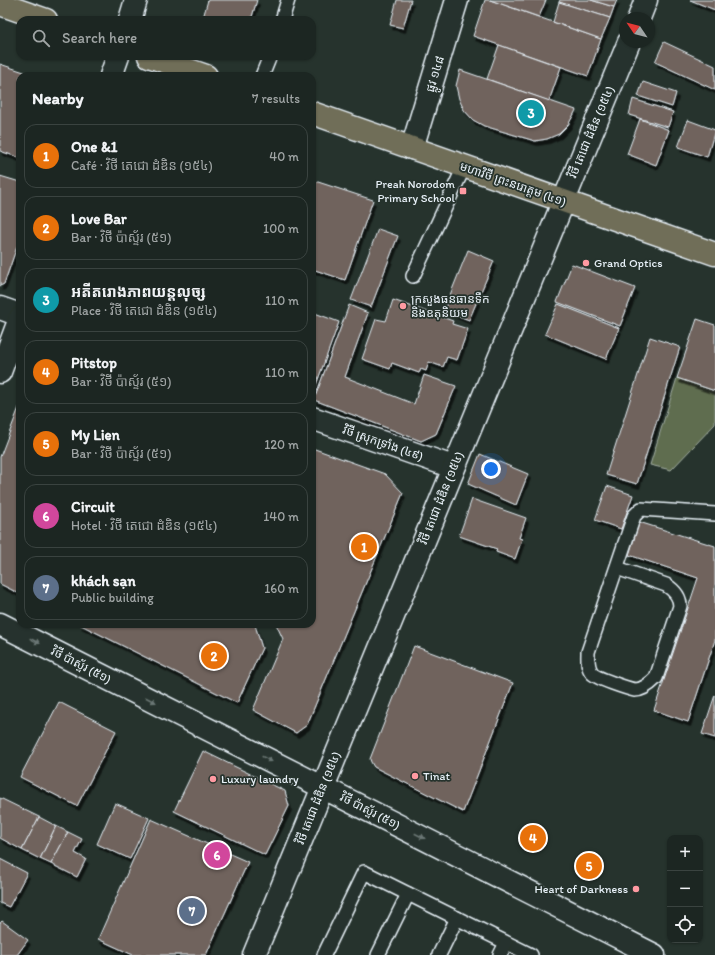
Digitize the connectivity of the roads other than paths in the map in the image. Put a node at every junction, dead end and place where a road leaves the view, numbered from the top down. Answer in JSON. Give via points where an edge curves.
{"nodes":[{"id":1,"x":136,"y":0,"type":"edge"},
{"id":2,"x":288,"y":0,"type":"edge"},
{"id":3,"x":457,"y":0,"type":"edge"},
{"id":4,"x":646,"y":0,"type":"edge"},
{"id":5,"x":0,"y":4,"type":"edge"},
{"id":6,"x":641,"y":12,"type":"edge"},
{"id":7,"x":34,"y":16,"type":"edge"},
{"id":8,"x":131,"y":16,"type":"edge"},
{"id":9,"x":283,"y":16,"type":"edge"},
{"id":10,"x":626,"y":48,"type":"edge"},
{"id":11,"x":117,"y":60,"type":"edge"},
{"id":12,"x":160,"y":60,"type":"edge"},
{"id":13,"x":268,"y":60,"type":"edge"},
{"id":14,"x":112,"y":72,"type":"edge"},
{"id":15,"x":195,"y":72,"type":"edge"},
{"id":16,"x":264,"y":72,"type":"edge"},
{"id":17,"x":316,"y":114,"type":"edge"},
{"id":18,"x":412,"y":148,"type":"junction"},
{"id":19,"x":464,"y":167,"type":"junction"},
{"id":20,"x":562,"y":201,"type":"junction"},
{"id":21,"x":715,"y":254,"type":"edge"},
{"id":22,"x":413,"y":276,"type":"dead end"},
{"id":23,"x":0,"y":308,"type":"edge"},
{"id":24,"x":16,"y":314,"type":"edge"},
{"id":25,"x":16,"y":329,"type":"edge"},
{"id":26,"x":0,"y":372,"type":"edge"},
{"id":27,"x":316,"y":419,"type":"edge"},
{"id":28,"x":453,"y":468,"type":"junction"},
{"id":29,"x":715,"y":514,"type":"edge"},
{"id":30,"x":617,"y":568,"type":"junction"},
{"id":31,"x":0,"y":624,"type":"edge"},
{"id":32,"x":322,"y":787,"type":"junction"},
{"id":33,"x":408,"y":894,"type":"junction"},
{"id":34,"x":457,"y":918,"type":"junction"},
{"id":35,"x":506,"y":943,"type":"junction"},
{"id":36,"x":254,"y":955,"type":"edge"},
{"id":37,"x":324,"y":955,"type":"edge"},
{"id":38,"x":378,"y":955,"type":"edge"},
{"id":39,"x":439,"y":955,"type":"edge"},
{"id":40,"x":500,"y":955,"type":"edge"},
{"id":41,"x":531,"y":955,"type":"edge"},
{"id":42,"x":654,"y":955,"type":"edge"}],
"edges":[{"from":1,"to":8,"type":"street"},
{"from":2,"to":9,"type":"lane"},
{"from":3,"to":18,"type":"street","name":"ផ្លូវ ១៤៨"},
{"from":4,"to":6,"type":"street"},
{"from":5,"to":7,"type":"main road"},
{"from":10,"to":20,"type":"street","name":"វិថី តេជោ ដំឌិន (១៥៤)"},
{"from":11,"to":14,"type":"street"},
{"from":12,"to":15,"type":"main road"},
{"from":13,"to":16,"type":"lane"},
{"from":17,"to":18,"type":"main road","name":"មហាវិថី ព្រះនរោត្តម (៤១)"},
{"from":18,"to":19,"type":"main road","name":"មហាវិថី ព្រះនរោត្តម (៤១)"},
{"from":19,"to":20,"type":"main road","name":"មហាវិថី ព្រះនរោត្តម (៤១)"},
{"from":19,"to":22,"type":"lane"},
{"from":20,"to":21,"type":"main road","name":"មហាវិថី ព្រះនរោត្តម (៤១)"},
{"from":20,"to":28,"type":"street","name":"វិថី តេជោ ដំឌិន (១៥៤)"},
{"from":23,"to":24,"type":"street"},
{"from":25,"to":26,"type":"street"},
{"from":27,"to":28,"type":"street","name":"វិថី ស្រុកទ្រាំង (៤៩)"},
{"from":28,"to":32,"type":"street","name":"វិថី តេជោ ដំឌិន (១៥៤)"},
{"from":29,"to":30,"type":"lane","via":[[641,508],[634,516]]},
{"from":30,"to":30,"type":"lane","via":[[666,585],[672,589],[680,602],[656,678],[647,686],[636,690],[596,677],[588,665],[588,652]]},
{"from":31,"to":32,"type":"street","name":"វិថី ប៉ាស្ទ័រ (៥១)","one_way":true},
{"from":32,"to":36,"type":"street","name":"វិថី តេជោ ដំឌិន (១៥៤)"},
{"from":32,"to":42,"type":"street","name":"វិថី ប៉ាស្ទ័រ (៥១)","one_way":true},
{"from":33,"to":34,"type":"lane"},
{"from":33,"to":37,"type":"lane","via":[[364,872]]},
{"from":33,"to":38,"type":"lane"},
{"from":34,"to":35,"type":"lane"},
{"from":34,"to":39,"type":"lane"},
{"from":35,"to":40,"type":"lane"},
{"from":35,"to":41,"type":"lane"}]}
